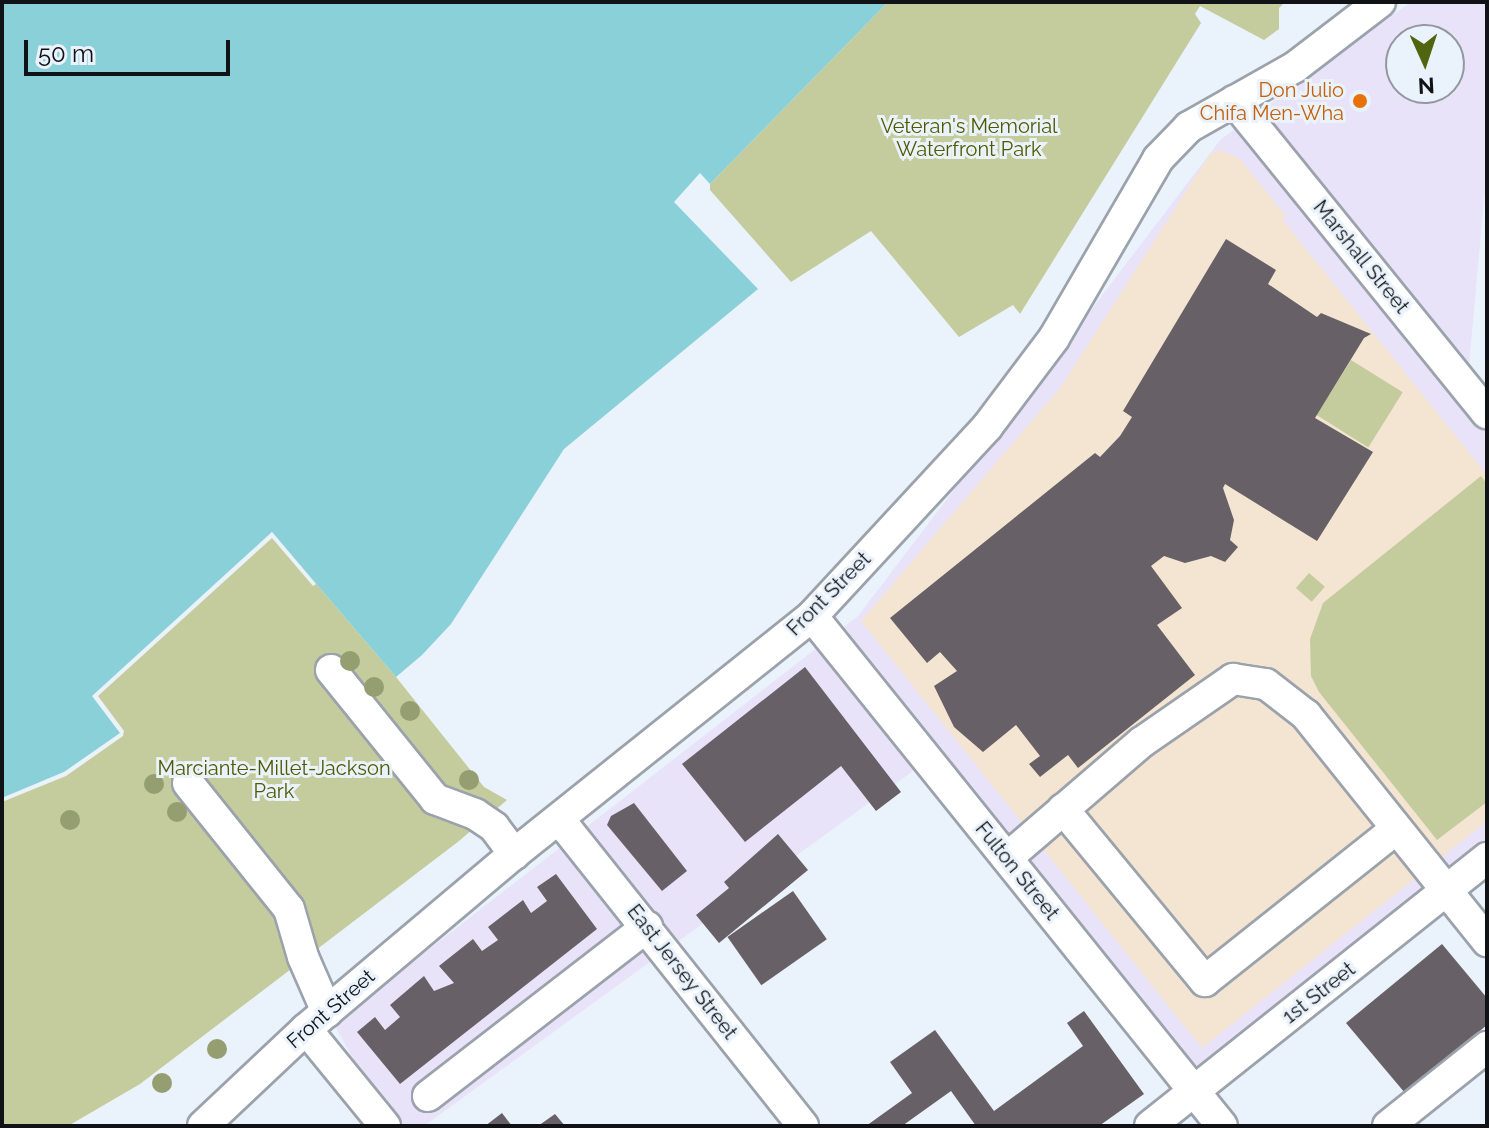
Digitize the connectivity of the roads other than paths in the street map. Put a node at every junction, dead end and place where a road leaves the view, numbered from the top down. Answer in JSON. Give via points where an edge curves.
{"nodes":[{"id":1,"x":1380,"y":2,"type":"edge"},
{"id":2,"x":1234,"y":101,"type":"junction"},
{"id":3,"x":1487,"y":413,"type":"edge"},
{"id":4,"x":812,"y":616,"type":"junction"},
{"id":5,"x":331,"y":670,"type":"dead end"},
{"id":6,"x":188,"y":783,"type":"dead end"},
{"id":7,"x":1063,"y":809,"type":"junction"},
{"id":8,"x":559,"y":819,"type":"junction"},
{"id":9,"x":1396,"y":829,"type":"junction"},
{"id":10,"x":514,"y":854,"type":"junction"},
{"id":11,"x":1007,"y":858,"type":"junction"},
{"id":12,"x":1487,"y":858,"type":"edge"},
{"id":13,"x":1446,"y":892,"type":"junction"},
{"id":14,"x":647,"y":927,"type":"junction"},
{"id":15,"x":1487,"y":941,"type":"edge"},
{"id":16,"x":316,"y":1020,"type":"junction"},
{"id":17,"x":1487,"y":1047,"type":"edge"},
{"id":18,"x":1194,"y":1091,"type":"junction"},
{"id":19,"x":428,"y":1096,"type":"dead end"},
{"id":20,"x":203,"y":1126,"type":"edge"},
{"id":21,"x":385,"y":1126,"type":"edge"},
{"id":22,"x":803,"y":1126,"type":"edge"},
{"id":23,"x":1150,"y":1126,"type":"edge"},
{"id":24,"x":1222,"y":1126,"type":"edge"},
{"id":25,"x":1388,"y":1126,"type":"edge"}],
"edges":[{"from":1,"to":2,"type":"street","name":"Front Street","via":[[1295,67]]},
{"from":2,"to":3,"type":"street","name":"Marshall Street"},
{"from":2,"to":4,"type":"street","name":"Front Street","via":[[1189,127],[1158,159],[1035,364],[987,427]]},
{"from":4,"to":8,"type":"street","name":"Front Street"},
{"from":4,"to":11,"type":"street","name":"Fulton Street"},
{"from":5,"to":10,"type":"street","via":[[435,799],[494,827]]},
{"from":6,"to":16,"type":"street","via":[[289,909]]},
{"from":7,"to":9,"type":"street","via":[[1142,742],[1233,679],[1266,684],[1306,715]]},
{"from":7,"to":9,"type":"street","via":[[1205,981]]},
{"from":7,"to":11,"type":"street"},
{"from":8,"to":10,"type":"street","name":"Front Street"},
{"from":8,"to":14,"type":"street","name":"East Jersey Street"},
{"from":9,"to":13,"type":"street"},
{"from":10,"to":16,"type":"street","name":"Front Street"},
{"from":11,"to":18,"type":"street","name":"Fulton Street"},
{"from":12,"to":13,"type":"street","name":"1st Street"},
{"from":13,"to":15,"type":"street"},
{"from":13,"to":18,"type":"street","name":"1st Street"},
{"from":14,"to":19,"type":"street"},
{"from":14,"to":22,"type":"street","name":"East Jersey Street"},
{"from":16,"to":20,"type":"street","name":"Front Street"},
{"from":16,"to":21,"type":"street"},
{"from":17,"to":25,"type":"street"},
{"from":18,"to":23,"type":"street","name":"1st Street"},
{"from":18,"to":24,"type":"street","name":"Fulton Street"}]}
